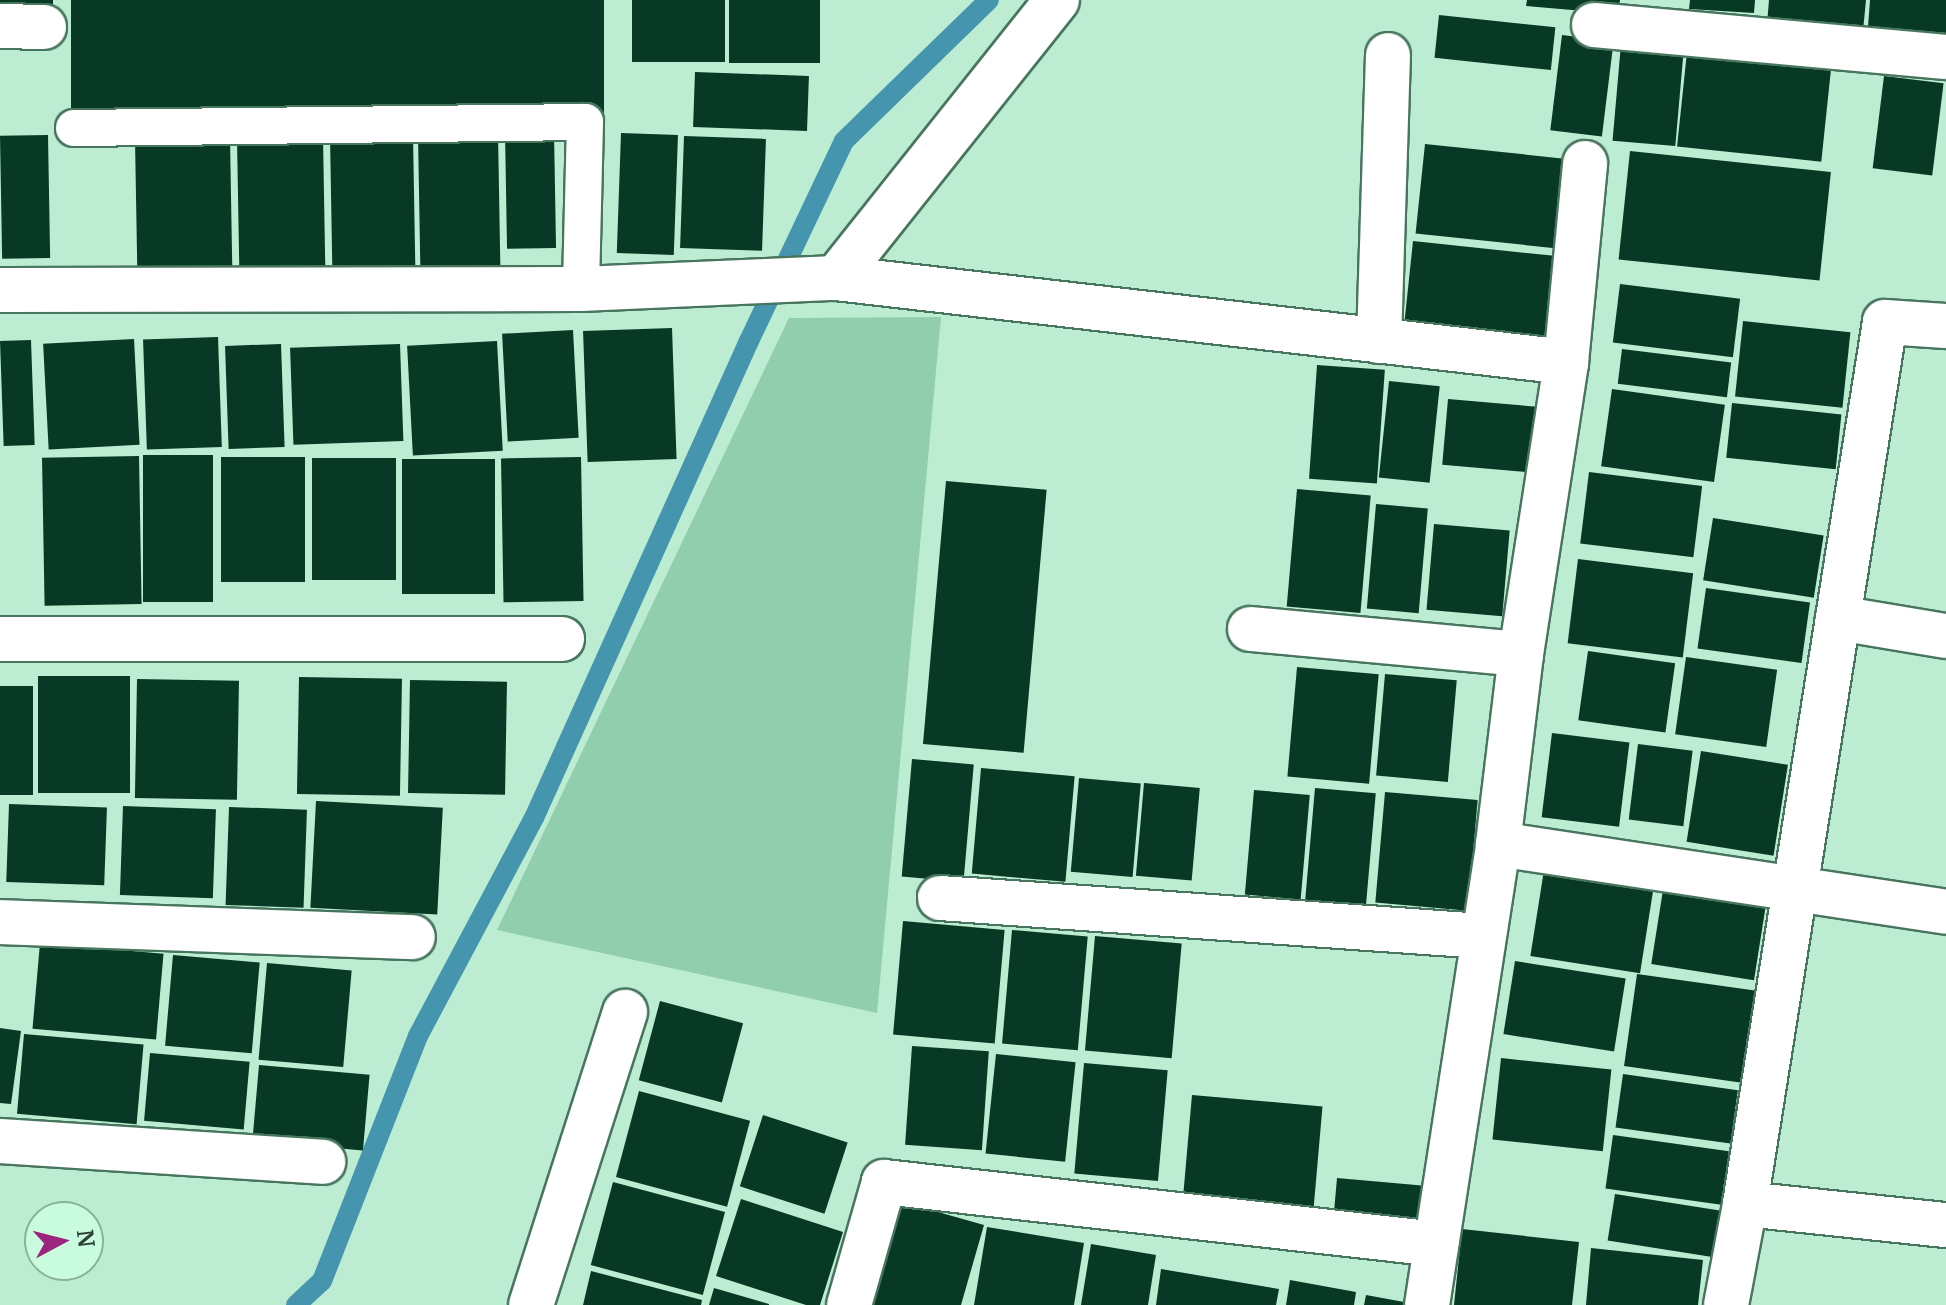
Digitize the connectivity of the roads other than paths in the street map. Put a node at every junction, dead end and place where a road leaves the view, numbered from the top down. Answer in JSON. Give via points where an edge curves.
{"nodes":[{"id":1,"x":1057,"y":0,"type":"edge"},
{"id":2,"x":1594,"y":25,"type":"dead end"},
{"id":3,"x":0,"y":26,"type":"edge"},
{"id":4,"x":44,"y":27,"type":"dead end"},
{"id":5,"x":1388,"y":55,"type":"dead end"},
{"id":6,"x":1946,"y":57,"type":"edge"},
{"id":7,"x":74,"y":128,"type":"dead end"},
{"id":8,"x":1585,"y":163,"type":"dead end"},
{"id":9,"x":820,"y":279,"type":"junction"},
{"id":10,"x":581,"y":289,"type":"junction"},
{"id":11,"x":0,"y":290,"type":"edge"},
{"id":12,"x":1946,"y":326,"type":"edge"},
{"id":13,"x":1379,"y":341,"type":"junction"},
{"id":14,"x":1566,"y":362,"type":"junction"},
{"id":15,"x":1838,"y":618,"type":"junction"},
{"id":16,"x":1250,"y":629,"type":"dead end"},
{"id":17,"x":1946,"y":636,"type":"edge"},
{"id":18,"x":0,"y":639,"type":"edge"},
{"id":19,"x":562,"y":639,"type":"dead end"},
{"id":20,"x":1521,"y":654,"type":"junction"},
{"id":21,"x":1498,"y":844,"type":"junction"},
{"id":22,"x":1794,"y":891,"type":"junction"},
{"id":23,"x":940,"y":898,"type":"dead end"},
{"id":24,"x":1946,"y":912,"type":"edge"},
{"id":25,"x":0,"y":922,"type":"edge"},
{"id":26,"x":1482,"y":936,"type":"junction"},
{"id":27,"x":413,"y":937,"type":"dead end"},
{"id":28,"x":625,"y":1012,"type":"dead end"},
{"id":29,"x":0,"y":1141,"type":"edge"},
{"id":30,"x":323,"y":1162,"type":"dead end"},
{"id":31,"x":1745,"y":1204,"type":"junction"},
{"id":32,"x":1946,"y":1225,"type":"edge"},
{"id":33,"x":1437,"y":1244,"type":"junction"},
{"id":34,"x":531,"y":1305,"type":"edge"},
{"id":35,"x":849,"y":1305,"type":"edge"},
{"id":36,"x":1427,"y":1305,"type":"edge"},
{"id":37,"x":1726,"y":1305,"type":"edge"}],
"edges":[{"from":1,"to":9,"type":"street"},
{"from":2,"to":6,"type":"street"},
{"from":3,"to":4,"type":"street"},
{"from":5,"to":13,"type":"street"},
{"from":7,"to":10,"type":"lane","via":[[585,122]]},
{"from":8,"to":14,"type":"street"},
{"from":9,"to":10,"type":"street"},
{"from":9,"to":13,"type":"street"},
{"from":10,"to":11,"type":"street"},
{"from":12,"to":15,"type":"street","via":[[1885,322]]},
{"from":13,"to":14,"type":"street"},
{"from":14,"to":20,"type":"street"},
{"from":15,"to":17,"type":"street"},
{"from":15,"to":22,"type":"street"},
{"from":16,"to":20,"type":"street"},
{"from":18,"to":19,"type":"street"},
{"from":20,"to":21,"type":"street"},
{"from":21,"to":22,"type":"street"},
{"from":21,"to":26,"type":"street"},
{"from":22,"to":24,"type":"street"},
{"from":22,"to":31,"type":"street"},
{"from":23,"to":26,"type":"street"},
{"from":25,"to":27,"type":"street"},
{"from":26,"to":33,"type":"street"},
{"from":28,"to":34,"type":"street"},
{"from":29,"to":30,"type":"street"},
{"from":31,"to":32,"type":"street"},
{"from":31,"to":37,"type":"street"},
{"from":33,"to":35,"type":"street","via":[[884,1182]]},
{"from":33,"to":36,"type":"street"}]}
